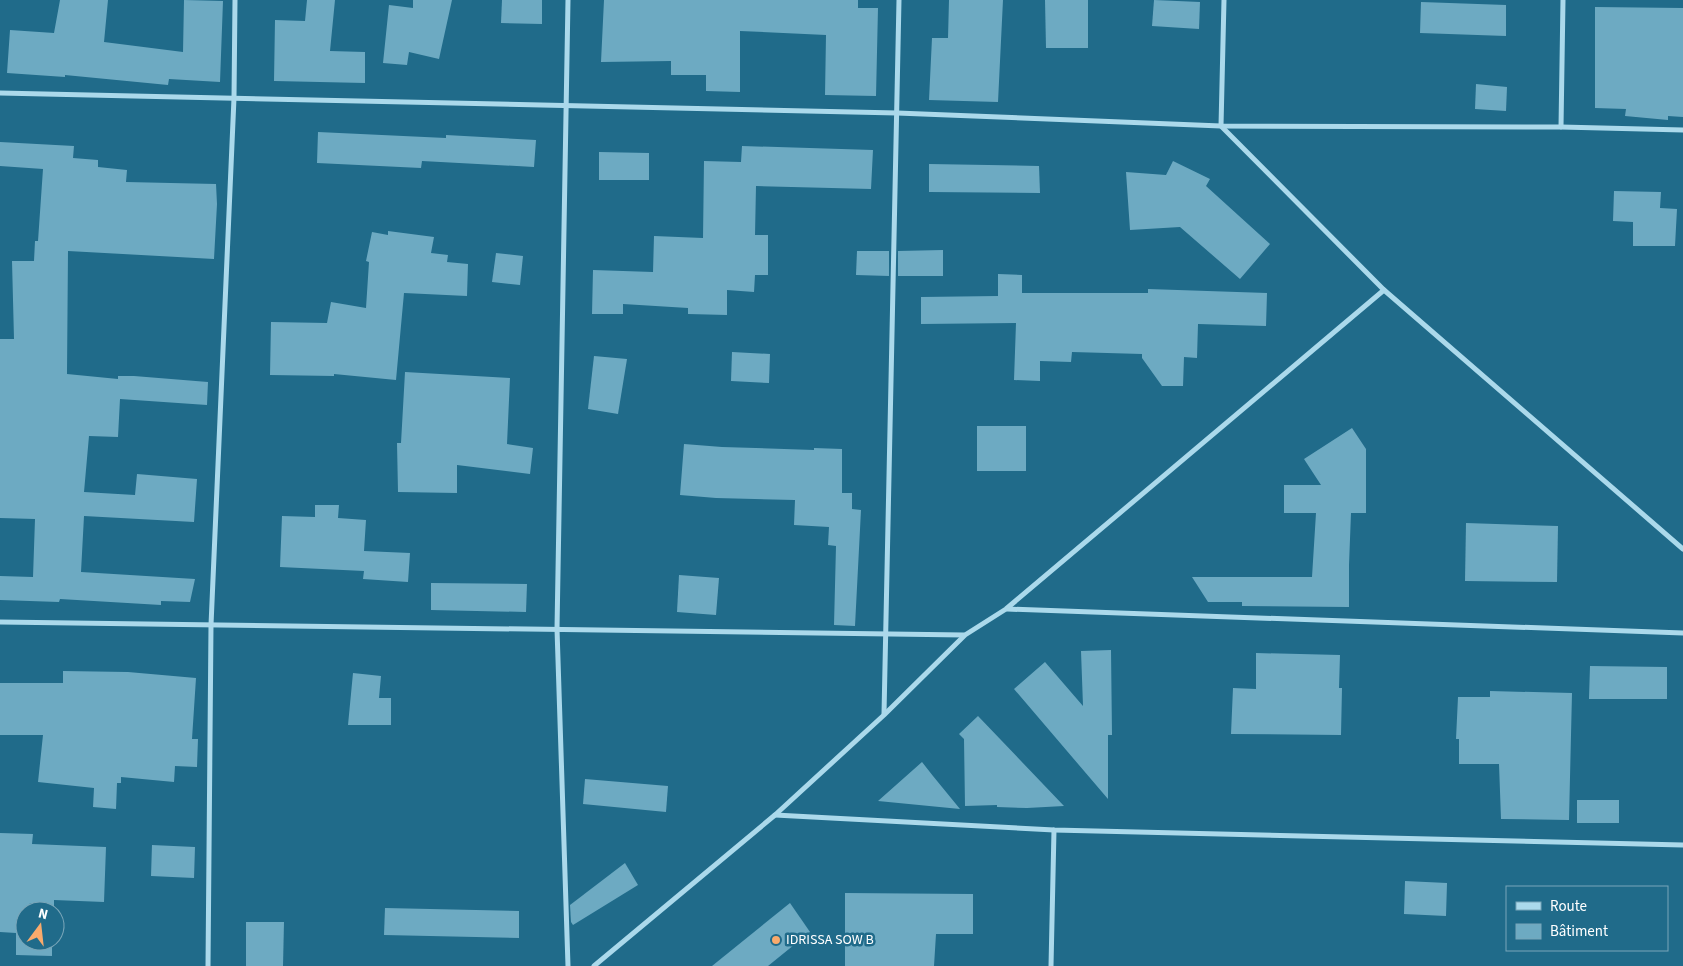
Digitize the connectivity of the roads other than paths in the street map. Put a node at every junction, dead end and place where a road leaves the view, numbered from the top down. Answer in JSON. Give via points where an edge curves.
{"nodes":[{"id":1,"x":235,"y":0,"type":"edge"},
{"id":2,"x":568,"y":0,"type":"edge"},
{"id":3,"x":899,"y":0,"type":"edge"},
{"id":4,"x":1224,"y":0,"type":"edge"},
{"id":5,"x":1563,"y":0,"type":"edge"},
{"id":6,"x":0,"y":93,"type":"edge"},
{"id":7,"x":234,"y":98,"type":"junction"},
{"id":8,"x":566,"y":106,"type":"junction"},
{"id":9,"x":897,"y":113,"type":"junction"},
{"id":10,"x":1220,"y":126,"type":"junction"},
{"id":11,"x":1561,"y":127,"type":"junction"},
{"id":12,"x":1683,"y":130,"type":"edge"},
{"id":13,"x":1384,"y":290,"type":"junction"},
{"id":14,"x":1683,"y":549,"type":"edge"},
{"id":15,"x":1006,"y":608,"type":"junction"},
{"id":16,"x":0,"y":622,"type":"edge"},
{"id":17,"x":211,"y":625,"type":"junction"},
{"id":18,"x":557,"y":629,"type":"junction"},
{"id":19,"x":887,"y":634,"type":"junction"},
{"id":20,"x":1683,"y":634,"type":"edge"},
{"id":21,"x":965,"y":635,"type":"junction"},
{"id":22,"x":884,"y":715,"type":"junction"},
{"id":23,"x":776,"y":815,"type":"junction"},
{"id":24,"x":1054,"y":830,"type":"junction"},
{"id":25,"x":1683,"y":845,"type":"edge"},
{"id":26,"x":208,"y":966,"type":"edge"},
{"id":27,"x":568,"y":966,"type":"edge"},
{"id":28,"x":594,"y":966,"type":"edge"},
{"id":29,"x":1051,"y":966,"type":"edge"}],
"edges":[{"from":1,"to":7,"type":"street"},
{"from":2,"to":8,"type":"street"},
{"from":3,"to":9,"type":"street"},
{"from":4,"to":10,"type":"street"},
{"from":5,"to":11,"type":"street"},
{"from":6,"to":7,"type":"street"},
{"from":7,"to":8,"type":"street"},
{"from":7,"to":17,"type":"street"},
{"from":8,"to":9,"type":"street"},
{"from":8,"to":18,"type":"street"},
{"from":9,"to":10,"type":"street"},
{"from":9,"to":19,"type":"street"},
{"from":10,"to":11,"type":"street"},
{"from":10,"to":13,"type":"street"},
{"from":11,"to":12,"type":"street"},
{"from":13,"to":14,"type":"street"},
{"from":13,"to":15,"type":"street"},
{"from":15,"to":20,"type":"street"},
{"from":15,"to":21,"type":"street"},
{"from":16,"to":17,"type":"street"},
{"from":17,"to":18,"type":"street"},
{"from":17,"to":26,"type":"street"},
{"from":18,"to":19,"type":"street"},
{"from":18,"to":27,"type":"street"},
{"from":19,"to":21,"type":"street"},
{"from":19,"to":22,"type":"street"},
{"from":21,"to":22,"type":"street"},
{"from":22,"to":23,"type":"street"},
{"from":23,"to":24,"type":"street"},
{"from":23,"to":28,"type":"street"},
{"from":24,"to":25,"type":"street"},
{"from":24,"to":29,"type":"street"}]}
